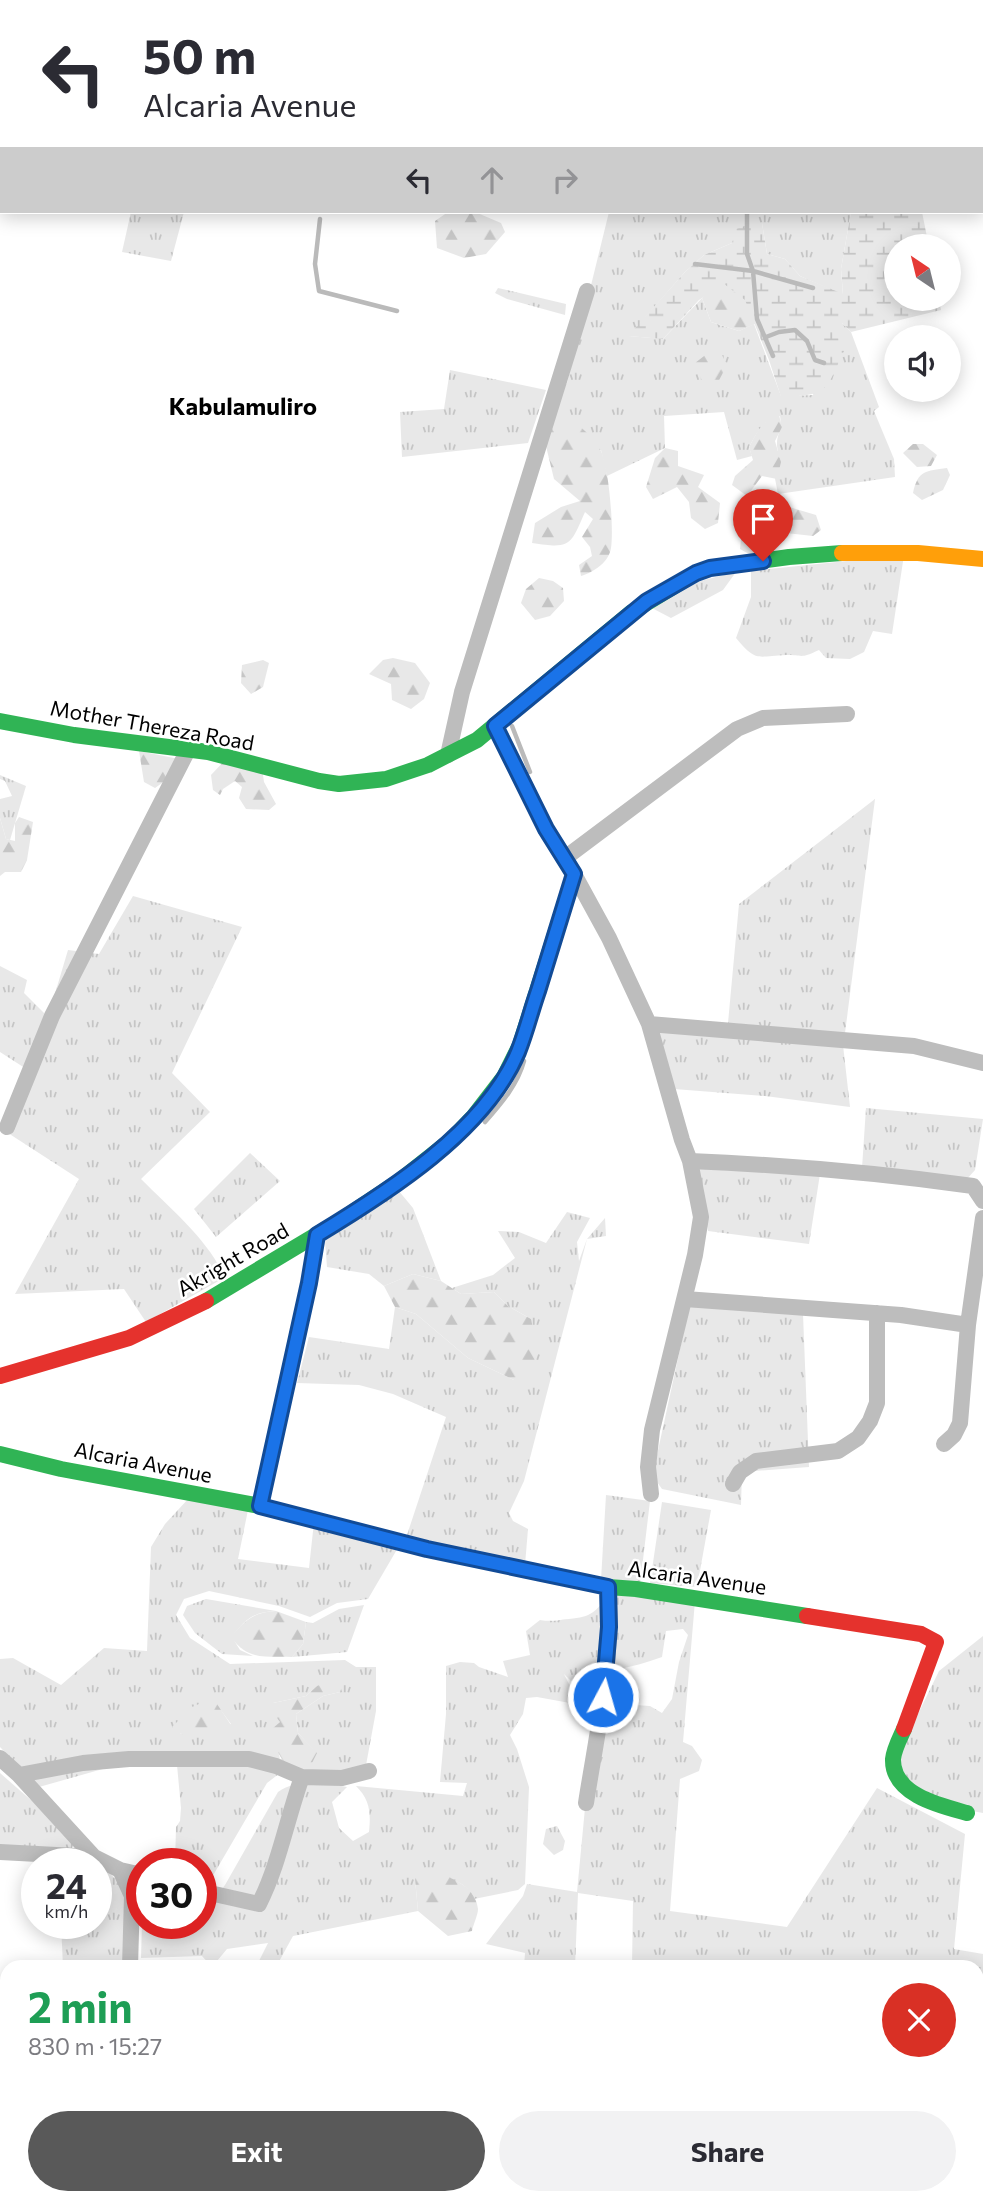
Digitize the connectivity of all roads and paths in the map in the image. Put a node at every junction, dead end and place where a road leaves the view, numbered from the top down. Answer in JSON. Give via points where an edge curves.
{"nodes":[{"id":1,"x":587,"y":291,"type":"dead end"},
{"id":2,"x":983,"y":559,"type":"edge"},
{"id":3,"x":847,"y":714,"type":"dead end"},
{"id":4,"x":0,"y":721,"type":"edge"},
{"id":5,"x":502,"y":721,"type":"junction"},
{"id":6,"x":188,"y":750,"type":"junction"},
{"id":7,"x":448,"y":755,"type":"junction"},
{"id":8,"x":565,"y":858,"type":"junction"},
{"id":9,"x":574,"y":874,"type":"junction"},
{"id":10,"x":649,"y":1024,"type":"junction"},
{"id":11,"x":983,"y":1063,"type":"edge"},
{"id":12,"x":6,"y":1127,"type":"dead end"},
{"id":13,"x":690,"y":1161,"type":"junction"},
{"id":14,"x":983,"y":1201,"type":"edge"},
{"id":15,"x":983,"y":1218,"type":"edge"},
{"id":16,"x":317,"y":1235,"type":"junction"},
{"id":17,"x":685,"y":1299,"type":"junction"},
{"id":18,"x":877,"y":1313,"type":"junction"},
{"id":19,"x":968,"y":1325,"type":"junction"},
{"id":20,"x":0,"y":1376,"type":"edge"},
{"id":21,"x":944,"y":1444,"type":"dead end"},
{"id":22,"x":0,"y":1454,"type":"edge"},
{"id":23,"x":733,"y":1484,"type":"dead end"},
{"id":24,"x":651,"y":1494,"type":"dead end"},
{"id":25,"x":260,"y":1506,"type":"junction"},
{"id":26,"x":608,"y":1587,"type":"junction"},
{"id":27,"x":0,"y":1758,"type":"edge"},
{"id":28,"x":369,"y":1771,"type":"dead end"},
{"id":29,"x":19,"y":1775,"type":"junction"},
{"id":30,"x":302,"y":1777,"type":"junction"},
{"id":31,"x":586,"y":1803,"type":"dead end"},
{"id":32,"x":967,"y":1813,"type":"dead end"},
{"id":33,"x":86,"y":1848,"type":"edge"},
{"id":34,"x":0,"y":1852,"type":"edge"},
{"id":35,"x":21,"y":1853,"type":"edge"},
{"id":36,"x":112,"y":1866,"type":"edge"},
{"id":37,"x":120,"y":1870,"type":"junction"},
{"id":38,"x":126,"y":1871,"type":"edge"},
{"id":39,"x":217,"y":1895,"type":"edge"},
{"id":40,"x":130,"y":1960,"type":"edge"}],
"edges":[{"from":1,"to":7,"type":"street","via":[[461,692]]},
{"from":2,"to":5,"type":"street","name":"Mother Thereza Road","via":[[854,552],[703,570],[639,607]]},
{"from":3,"to":8,"type":"street","via":[[762,718],[737,729]]},
{"from":4,"to":6,"type":"street","name":"Mother Thereza Road"},
{"from":5,"to":7,"type":"street","name":"Mother Thereza Road"},
{"from":5,"to":8,"type":"street","via":[[546,829]]},
{"from":6,"to":7,"type":"street","name":"Mother Thereza Road","via":[[339,783],[386,779]]},
{"from":6,"to":12,"type":"street","via":[[52,1016]]},
{"from":8,"to":9,"type":"street"},
{"from":9,"to":10,"type":"street"},
{"from":9,"to":16,"type":"street","name":"Akright Road","via":[[518,1053],[494,1093],[443,1146]]},
{"from":10,"to":11,"type":"street","via":[[914,1046]]},
{"from":10,"to":13,"type":"street"},
{"from":13,"to":14,"type":"street","via":[[894,1175],[973,1186]]},
{"from":13,"to":17,"type":"street","via":[[701,1217]]},
{"from":15,"to":19,"type":"street"},
{"from":16,"to":20,"type":"street","name":"Akright Road","via":[[146,1332]]},
{"from":16,"to":25,"type":"street"},
{"from":17,"to":18,"type":"street"},
{"from":17,"to":24,"type":"street","via":[[652,1430]]},
{"from":18,"to":19,"type":"street"},
{"from":18,"to":23,"type":"street","via":[[877,1404],[858,1438],[838,1451],[756,1461],[740,1472]]},
{"from":19,"to":21,"type":"street","via":[[960,1423]]},
{"from":22,"to":25,"type":"street","name":"Alcaria Avenue"},
{"from":25,"to":26,"type":"street","name":"Alcaria Avenue","via":[[427,1549]]},
{"from":26,"to":31,"type":"street","via":[[607,1656]]},
{"from":26,"to":32,"type":"street","name":"Alcaria Avenue","via":[[914,1631],[936,1642],[892,1766],[903,1787]]},
{"from":27,"to":29,"type":"street"},
{"from":28,"to":30,"type":"street","via":[[342,1778]]},
{"from":29,"to":30,"type":"street","via":[[130,1759],[249,1759]]},
{"from":29,"to":33,"type":"street"},
{"from":30,"to":39,"type":"street","via":[[259,1904]]},
{"from":34,"to":35,"type":"street"},
{"from":36,"to":37,"type":"street"},
{"from":37,"to":38,"type":"street"},
{"from":37,"to":40,"type":"street","via":[[132,1896]]}]}
